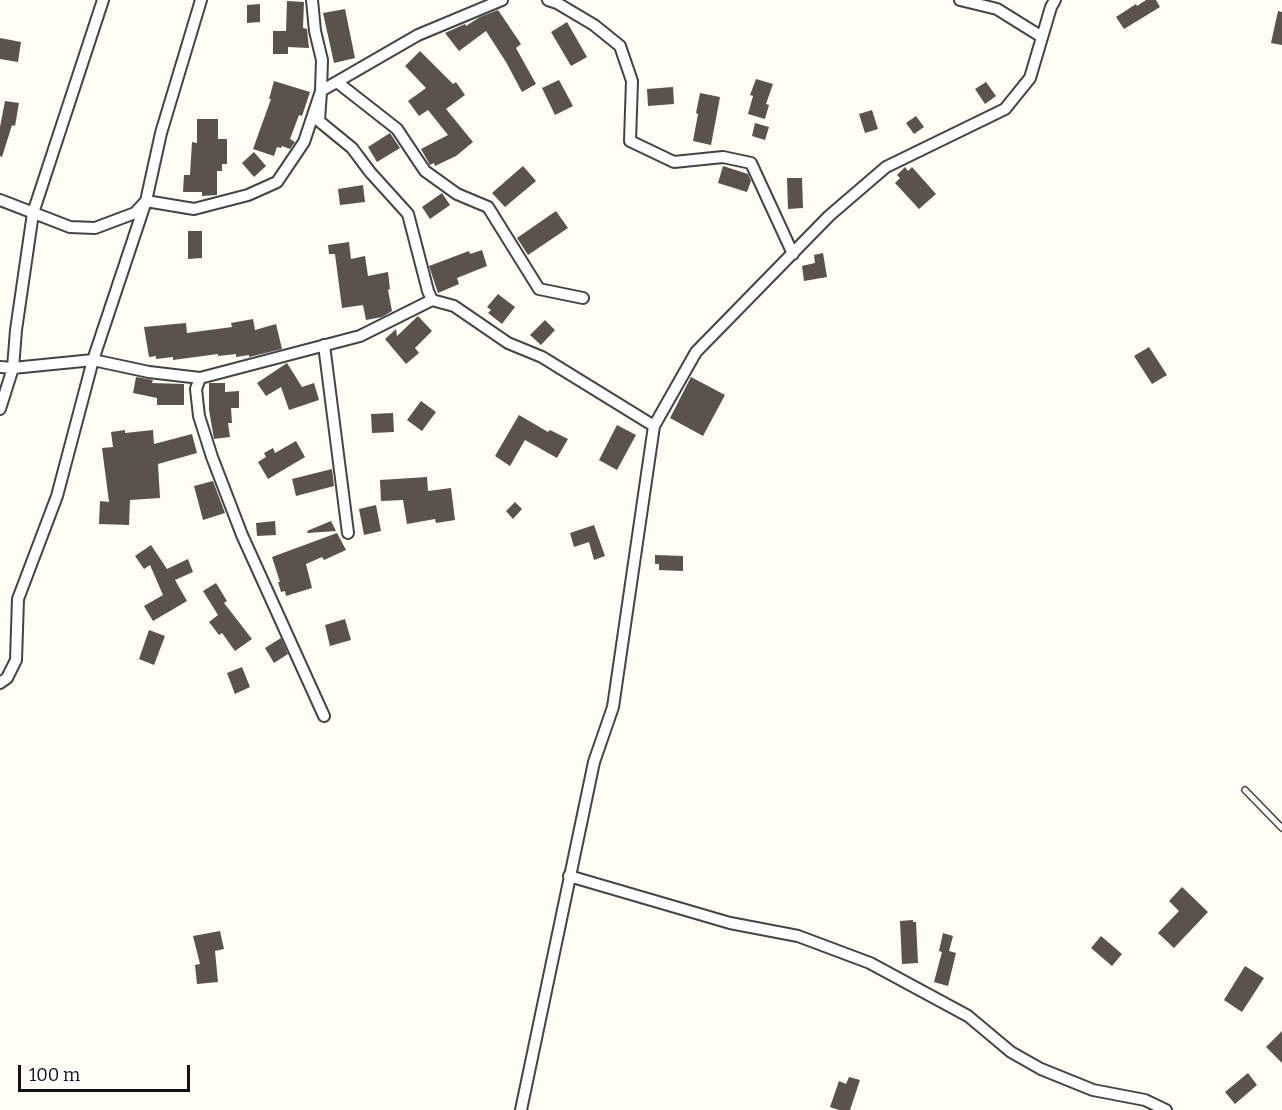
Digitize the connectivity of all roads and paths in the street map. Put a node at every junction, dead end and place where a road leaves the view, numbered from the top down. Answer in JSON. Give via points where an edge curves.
{"nodes":[{"id":1,"x":103,"y":0,"type":"edge"},
{"id":2,"x":201,"y":0,"type":"edge"},
{"id":3,"x":312,"y":0,"type":"edge"},
{"id":4,"x":502,"y":0,"type":"edge"},
{"id":5,"x":548,"y":0,"type":"edge"},
{"id":6,"x":960,"y":0,"type":"edge"},
{"id":7,"x":1055,"y":0,"type":"edge"},
{"id":8,"x":1042,"y":37,"type":"junction"},
{"id":9,"x":337,"y":82,"type":"junction"},
{"id":10,"x":321,"y":91,"type":"junction"},
{"id":11,"x":0,"y":200,"type":"edge"},
{"id":12,"x":146,"y":201,"type":"junction"},
{"id":13,"x":33,"y":213,"type":"junction"},
{"id":14,"x":793,"y":254,"type":"junction"},
{"id":15,"x":583,"y":298,"type":"dead end"},
{"id":16,"x":432,"y":300,"type":"junction"},
{"id":17,"x":324,"y":345,"type":"junction"},
{"id":18,"x":93,"y":360,"type":"junction"},
{"id":19,"x":0,"y":367,"type":"edge"},
{"id":20,"x":13,"y":368,"type":"junction"},
{"id":21,"x":200,"y":378,"type":"junction"},
{"id":22,"x":0,"y":409,"type":"edge"},
{"id":23,"x":654,"y":426,"type":"junction"},
{"id":24,"x":348,"y":533,"type":"dead end"},
{"id":25,"x":0,"y":683,"type":"edge"},
{"id":26,"x":324,"y":716,"type":"dead end"},
{"id":27,"x":1245,"y":790,"type":"dead end"},
{"id":28,"x":1282,"y":828,"type":"edge"},
{"id":29,"x":569,"y":876,"type":"junction"},
{"id":30,"x":521,"y":1110,"type":"edge"},
{"id":31,"x":1166,"y":1110,"type":"edge"}],
"edges":[{"from":1,"to":13,"type":"street"},
{"from":2,"to":12,"type":"street","via":[[161,133]]},
{"from":3,"to":10,"type":"street","via":[[322,60]]},
{"from":4,"to":9,"type":"street","via":[[418,35]]},
{"from":5,"to":14,"type":"street","via":[[594,25],[620,46],[632,81],[630,141],[674,162],[723,157],[751,163]]},
{"from":6,"to":8,"type":"street","via":[[997,9]]},
{"from":7,"to":8,"type":"street"},
{"from":8,"to":14,"type":"street","via":[[1030,78],[1005,109],[886,167],[829,216]]},
{"from":9,"to":10,"type":"street"},
{"from":9,"to":15,"type":"street","via":[[397,129],[425,171],[457,194],[488,207],[539,289]]},
{"from":10,"to":12,"type":"street","via":[[304,142],[277,182],[248,195],[194,209]]},
{"from":10,"to":16,"type":"street","via":[[319,121],[352,148],[408,214]]},
{"from":11,"to":13,"type":"street"},
{"from":12,"to":13,"type":"street","via":[[135,213],[95,228],[70,227]]},
{"from":12,"to":18,"type":"street"},
{"from":13,"to":20,"type":"street"},
{"from":14,"to":23,"type":"street","via":[[696,352]]},
{"from":16,"to":17,"type":"street","via":[[360,336]]},
{"from":16,"to":23,"type":"street","via":[[454,306],[508,343],[542,357]]},
{"from":17,"to":21,"type":"street"},
{"from":17,"to":24,"type":"street"},
{"from":18,"to":20,"type":"street"},
{"from":18,"to":21,"type":"street"},
{"from":18,"to":25,"type":"street","via":[[57,496],[18,599],[16,660]]},
{"from":19,"to":20,"type":"street"},
{"from":20,"to":22,"type":"street"},
{"from":21,"to":26,"type":"street","via":[[196,389],[199,416],[212,457],[242,535]]},
{"from":23,"to":29,"type":"street","via":[[612,707],[594,762]]},
{"from":27,"to":28,"type":"lane"},
{"from":29,"to":30,"type":"street"},
{"from":29,"to":31,"type":"street","via":[[730,923],[798,936],[870,963],[968,1016],[1011,1052],[1041,1069],[1093,1090],[1145,1100]]}]}
